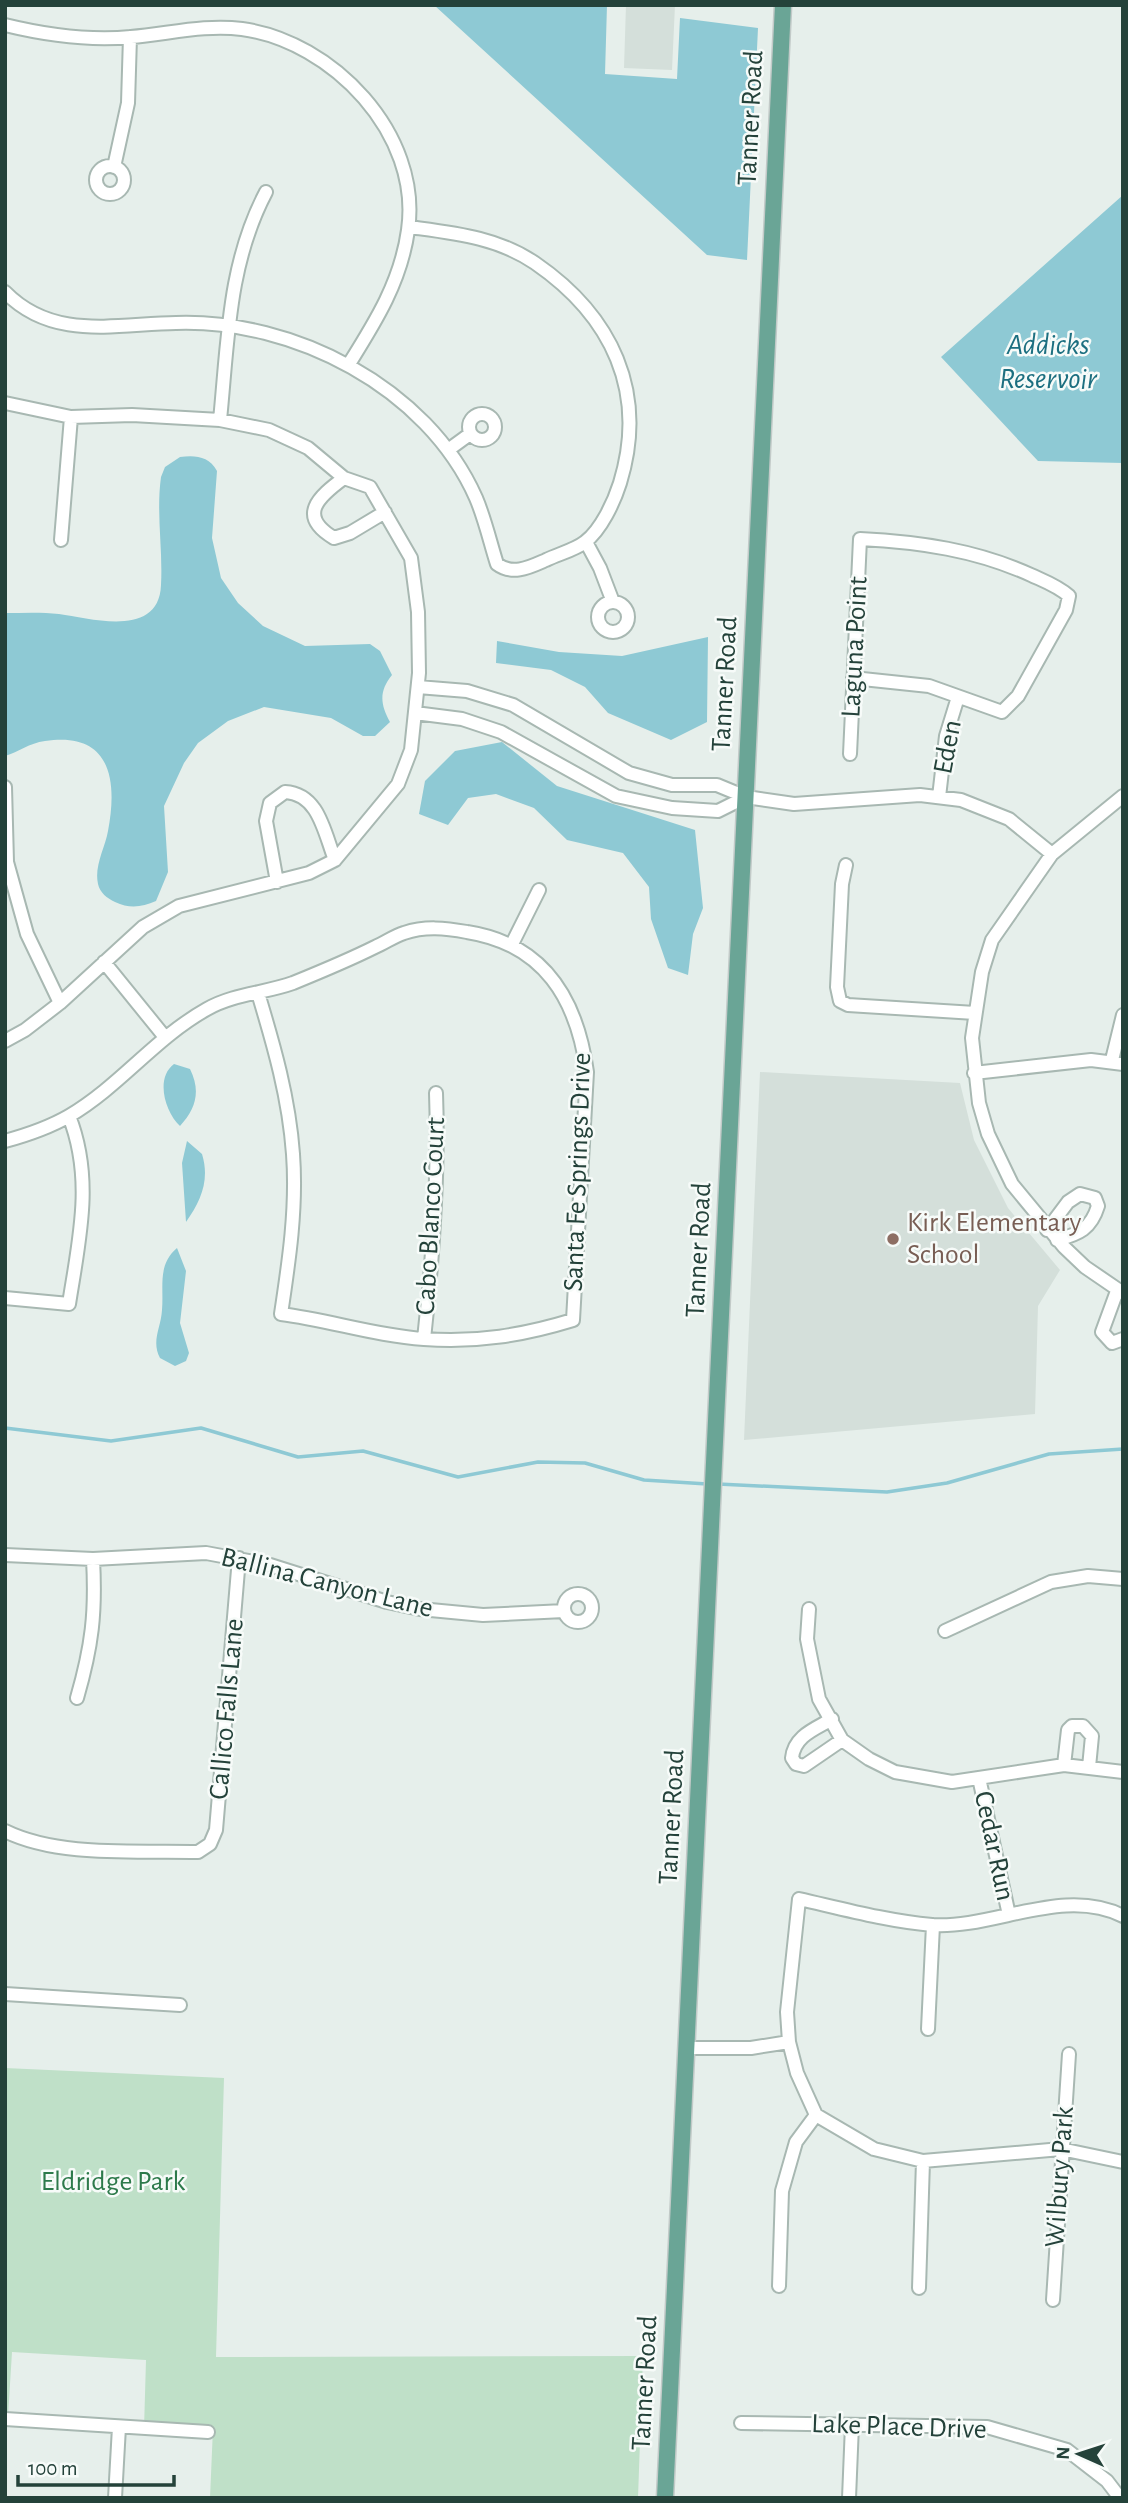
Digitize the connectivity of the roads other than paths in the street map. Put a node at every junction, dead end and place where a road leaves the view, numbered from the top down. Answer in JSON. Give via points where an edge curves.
{"nodes":[{"id":1,"x":783,"y":5,"type":"edge"},
{"id":2,"x":5,"y":25,"type":"edge"},
{"id":3,"x":130,"y":37,"type":"junction"},
{"id":4,"x":114,"y":166,"type":"dead end"},
{"id":5,"x":266,"y":192,"type":"dead end"},
{"id":6,"x":409,"y":227,"type":"junction"},
{"id":7,"x":5,"y":292,"type":"edge"},
{"id":8,"x":230,"y":327,"type":"junction"},
{"id":9,"x":349,"y":364,"type":"junction"},
{"id":10,"x":5,"y":403,"type":"edge"},
{"id":11,"x":71,"y":417,"type":"junction"},
{"id":12,"x":220,"y":420,"type":"junction"},
{"id":13,"x":470,"y":433,"type":"dead end"},
{"id":14,"x":448,"y":450,"type":"junction"},
{"id":15,"x":344,"y":478,"type":"junction"},
{"id":16,"x":385,"y":512,"type":"junction"},
{"id":17,"x":61,"y":540,"type":"dead end"},
{"id":18,"x":586,"y":542,"type":"junction"},
{"id":19,"x":612,"y":602,"type":"dead end"},
{"id":20,"x":853,"y":678,"type":"junction"},
{"id":21,"x":418,"y":687,"type":"junction"},
{"id":22,"x":958,"y":697,"type":"junction"},
{"id":23,"x":415,"y":713,"type":"junction"},
{"id":24,"x":850,"y":754,"type":"dead end"},
{"id":25,"x":5,"y":788,"type":"edge"},
{"id":26,"x":1123,"y":796,"type":"edge"},
{"id":27,"x":746,"y":797,"type":"junction"},
{"id":28,"x":939,"y":797,"type":"junction"},
{"id":29,"x":1052,"y":855,"type":"junction"},
{"id":30,"x":335,"y":859,"type":"junction"},
{"id":31,"x":846,"y":865,"type":"dead end"},
{"id":32,"x":277,"y":882,"type":"junction"},
{"id":33,"x":540,"y":890,"type":"dead end"},
{"id":34,"x":512,"y":944,"type":"junction"},
{"id":35,"x":104,"y":962,"type":"junction"},
{"id":36,"x":258,"y":993,"type":"junction"},
{"id":37,"x":60,"y":1003,"type":"junction"},
{"id":38,"x":975,"y":1013,"type":"junction"},
{"id":39,"x":1123,"y":1015,"type":"edge"},
{"id":40,"x":164,"y":1036,"type":"junction"},
{"id":41,"x":5,"y":1041,"type":"edge"},
{"id":42,"x":1117,"y":1062,"type":"edge"},
{"id":43,"x":974,"y":1073,"type":"junction"},
{"id":44,"x":436,"y":1093,"type":"dead end"},
{"id":45,"x":69,"y":1116,"type":"junction"},
{"id":46,"x":5,"y":1141,"type":"edge"},
{"id":47,"x":1120,"y":1292,"type":"edge"},
{"id":48,"x":5,"y":1298,"type":"edge"},
{"id":49,"x":424,"y":1339,"type":"junction"},
{"id":50,"x":1123,"y":1339,"type":"edge"},
{"id":51,"x":5,"y":1555,"type":"edge"},
{"id":52,"x":239,"y":1558,"type":"junction"},
{"id":53,"x":93,"y":1559,"type":"junction"},
{"id":54,"x":1123,"y":1579,"type":"edge"},
{"id":55,"x":808,"y":1609,"type":"dead end"},
{"id":56,"x":564,"y":1611,"type":"dead end"},
{"id":57,"x":944,"y":1631,"type":"dead end"},
{"id":58,"x":77,"y":1698,"type":"dead end"},
{"id":59,"x":832,"y":1719,"type":"junction"},
{"id":60,"x":842,"y":1740,"type":"junction"},
{"id":61,"x":1064,"y":1765,"type":"junction"},
{"id":62,"x":1088,"y":1767,"type":"junction"},
{"id":63,"x":1123,"y":1772,"type":"edge"},
{"id":64,"x":979,"y":1778,"type":"junction"},
{"id":65,"x":5,"y":1831,"type":"edge"},
{"id":66,"x":1009,"y":1914,"type":"junction"},
{"id":67,"x":1123,"y":1916,"type":"edge"},
{"id":68,"x":933,"y":1925,"type":"junction"},
{"id":69,"x":5,"y":1994,"type":"edge"},
{"id":70,"x":180,"y":2006,"type":"dead end"},
{"id":71,"x":928,"y":2029,"type":"dead end"},
{"id":72,"x":789,"y":2042,"type":"junction"},
{"id":73,"x":688,"y":2048,"type":"junction"},
{"id":74,"x":1069,"y":2054,"type":"dead end"},
{"id":75,"x":816,"y":2115,"type":"junction"},
{"id":76,"x":1060,"y":2149,"type":"junction"},
{"id":77,"x":923,"y":2161,"type":"junction"},
{"id":78,"x":1123,"y":2162,"type":"edge"},
{"id":79,"x":779,"y":2286,"type":"dead end"},
{"id":80,"x":919,"y":2288,"type":"dead end"},
{"id":81,"x":1053,"y":2300,"type":"dead end"},
{"id":82,"x":5,"y":2419,"type":"edge"},
{"id":83,"x":741,"y":2423,"type":"dead end"},
{"id":84,"x":852,"y":2425,"type":"junction"},
{"id":85,"x":119,"y":2427,"type":"junction"},
{"id":86,"x":208,"y":2432,"type":"dead end"},
{"id":87,"x":115,"y":2498,"type":"edge"},
{"id":88,"x":665,"y":2498,"type":"edge"},
{"id":89,"x":849,"y":2498,"type":"edge"},
{"id":90,"x":1120,"y":2498,"type":"edge"}],
"edges":[{"from":1,"to":27,"type":"main road","name":"Tanner Road"},
{"from":2,"to":3,"type":"street","via":[[62,37]]},
{"from":3,"to":4,"type":"street","via":[[128,103]]},
{"from":3,"to":6,"type":"street","via":[[216,27],[244,29],[305,49],[342,74],[391,140],[403,169]]},
{"from":5,"to":8,"type":"street","via":[[248,225]]},
{"from":6,"to":9,"type":"street","via":[[394,287]]},
{"from":6,"to":18,"type":"street","via":[[482,238],[536,263],[580,302],[603,330],[623,367],[630,397],[628,450],[617,495]]},
{"from":7,"to":8,"type":"street","via":[[32,314],[78,328],[176,323]]},
{"from":8,"to":9,"type":"street","via":[[289,339]]},
{"from":8,"to":12,"type":"street"},
{"from":9,"to":14,"type":"street","via":[[398,401]]},
{"from":10,"to":11,"type":"street"},
{"from":11,"to":12,"type":"street"},
{"from":11,"to":17,"type":"street"},
{"from":12,"to":15,"type":"street","via":[[269,430],[308,448]]},
{"from":13,"to":14,"type":"street"},
{"from":14,"to":18,"type":"street","via":[[476,498],[497,564],[519,571]]},
{"from":15,"to":16,"type":"street","via":[[370,487]]},
{"from":15,"to":16,"type":"street","via":[[319,497],[314,513],[319,529],[334,538]]},
{"from":16,"to":21,"type":"street","via":[[411,558],[418,612]]},
{"from":18,"to":19,"type":"street"},
{"from":20,"to":22,"type":"street","via":[[929,686]]},
{"from":20,"to":22,"type":"street","name":"Laguna Point","via":[[860,539],[975,554],[1069,596],[1066,610],[1018,696],[1002,712]]},
{"from":20,"to":24,"type":"street","name":"Laguna Point"},
{"from":21,"to":23,"type":"street"},
{"from":21,"to":27,"type":"street","via":[[467,691],[513,705],[629,772],[672,785],[717,785]]},
{"from":22,"to":28,"type":"street","name":"Eden","via":[[946,736]]},
{"from":23,"to":27,"type":"street","via":[[462,719],[501,732],[616,796],[672,808],[718,811]]},
{"from":23,"to":30,"type":"street","via":[[411,750],[398,784]]},
{"from":25,"to":37,"type":"street","via":[[7,862],[27,934]]},
{"from":26,"to":29,"type":"street"},
{"from":27,"to":28,"type":"street","via":[[794,804]]},
{"from":27,"to":73,"type":"main road","name":"Tanner Road"},
{"from":28,"to":29,"type":"street","via":[[985,806],[1009,819]]},
{"from":29,"to":38,"type":"street","via":[[992,940]]},
{"from":30,"to":32,"type":"street"},
{"from":30,"to":32,"type":"street","via":[[313,805],[300,793],[285,792],[270,803],[266,821]]},
{"from":31,"to":38,"type":"street","via":[[837,974],[840,1001]]},
{"from":32,"to":35,"type":"street","via":[[179,906],[144,927]]},
{"from":33,"to":34,"type":"street"},
{"from":34,"to":36,"type":"street","name":"Santa Fe Springs Drive","via":[[482,934],[425,928]]},
{"from":34,"to":49,"type":"street","name":"Santa Fe Springs Drive","via":[[541,966],[569,1003],[582,1033],[587,1072],[573,1320],[521,1335]]},
{"from":35,"to":37,"type":"street"},
{"from":35,"to":40,"type":"street"},
{"from":36,"to":40,"type":"street","name":"Santa Fe Springs Drive","via":[[209,1007]]},
{"from":36,"to":49,"type":"street","via":[[278,1060],[293,1155],[294,1207],[281,1314]]},
{"from":37,"to":41,"type":"street"},
{"from":38,"to":43,"type":"street"},
{"from":39,"to":42,"type":"street"},
{"from":40,"to":45,"type":"street","name":"Santa Fe Springs Drive"},
{"from":42,"to":43,"type":"street","via":[[1059,1062]]},
{"from":43,"to":47,"type":"street","via":[[988,1134],[1025,1203],[1084,1267]]},
{"from":44,"to":49,"type":"street","name":"Cabo Blanco Court","via":[[434,1241]]},
{"from":45,"to":46,"type":"street","name":"Santa Fe Springs Drive"},
{"from":45,"to":48,"type":"street","via":[[82,1156],[84,1203],[69,1304]]},
{"from":47,"to":50,"type":"street","via":[[1102,1332],[1112,1343]]},
{"from":51,"to":53,"type":"street","name":"Ballina Canyon Lane"},
{"from":52,"to":53,"type":"street","name":"Ballina Canyon Lane","via":[[180,1553]]},
{"from":52,"to":56,"type":"street","name":"Ballina Canyon Lane","via":[[420,1609],[483,1615]]},
{"from":52,"to":65,"type":"street","name":"Callico Falls Lane","via":[[216,1830],[210,1844],[198,1852],[33,1844]]},
{"from":53,"to":58,"type":"street","via":[[91,1648]]},
{"from":54,"to":57,"type":"street","via":[[1088,1576],[1051,1582]]},
{"from":55,"to":59,"type":"street","via":[[810,1668],[819,1699]]},
{"from":59,"to":60,"type":"street"},
{"from":59,"to":60,"type":"street","via":[[801,1737],[792,1758],[804,1766]]},
{"from":60,"to":64,"type":"street","via":[[895,1772],[952,1782]]},
{"from":61,"to":62,"type":"street"},
{"from":61,"to":62,"type":"street","via":[[1068,1730],[1083,1726],[1092,1736]]},
{"from":61,"to":64,"type":"street"},
{"from":62,"to":63,"type":"street"},
{"from":64,"to":66,"type":"street","name":"Cedar Run"},
{"from":66,"to":67,"type":"street","via":[[1072,1905],[1112,1910]]},
{"from":66,"to":68,"type":"street"},
{"from":68,"to":71,"type":"street"},
{"from":68,"to":72,"type":"street","via":[[799,1899],[787,2012]]},
{"from":69,"to":70,"type":"street"},
{"from":72,"to":73,"type":"street","via":[[751,2048]]},
{"from":72,"to":75,"type":"street"},
{"from":73,"to":88,"type":"main road","name":"Tanner Road"},
{"from":74,"to":76,"type":"street","name":"Wilbury Park"},
{"from":75,"to":77,"type":"street","via":[[874,2149]]},
{"from":75,"to":79,"type":"street","via":[[796,2142],[782,2191]]},
{"from":76,"to":77,"type":"street"},
{"from":76,"to":78,"type":"street"},
{"from":76,"to":81,"type":"street","name":"Wilbury Park"},
{"from":77,"to":80,"type":"street"},
{"from":82,"to":85,"type":"street"},
{"from":83,"to":84,"type":"street","name":"Lake Place Drive"},
{"from":84,"to":89,"type":"street"},
{"from":84,"to":90,"type":"street","name":"Lake Place Drive","via":[[987,2427],[1067,2449],[1107,2481]]},
{"from":85,"to":86,"type":"street"},
{"from":85,"to":87,"type":"street"}]}
